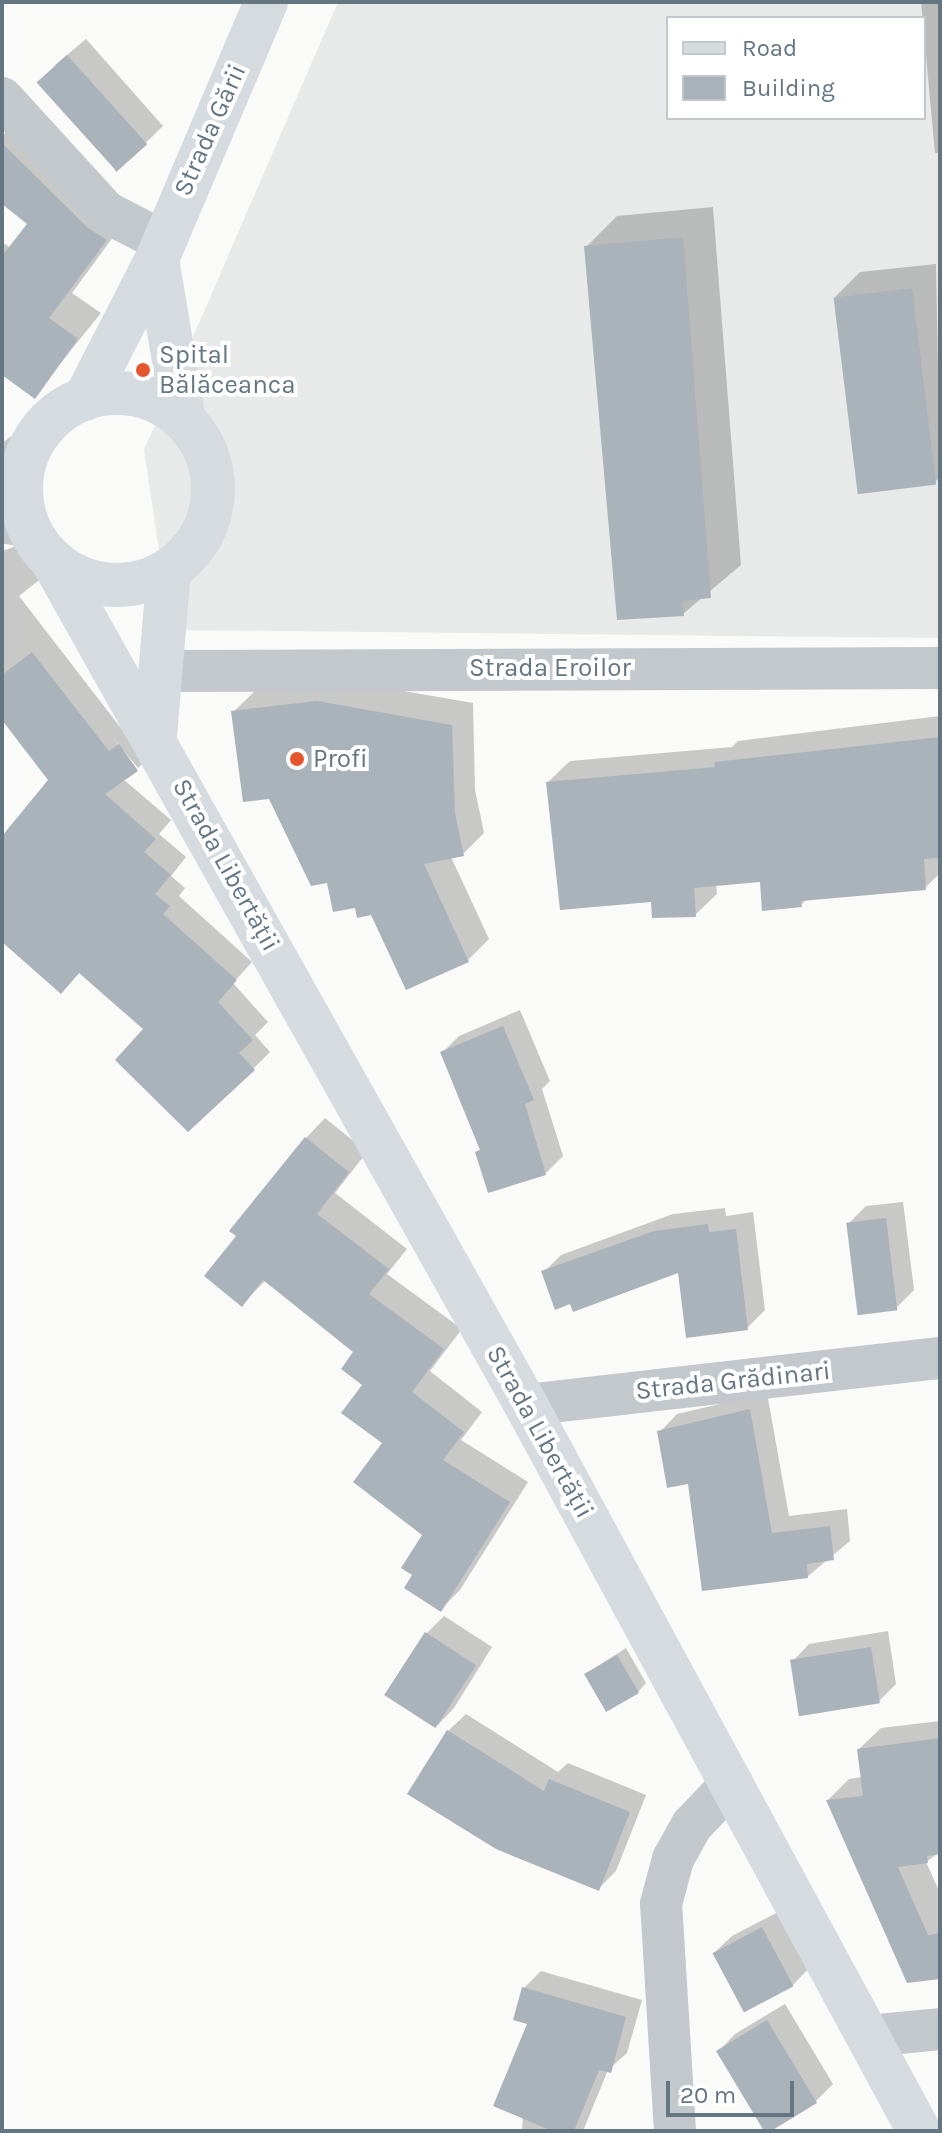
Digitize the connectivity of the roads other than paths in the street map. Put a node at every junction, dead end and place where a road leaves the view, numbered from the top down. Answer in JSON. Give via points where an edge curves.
{"nodes":[{"id":1,"x":266,"y":2,"type":"edge"},
{"id":2,"x":2,"y":98,"type":"edge"},
{"id":3,"x":159,"y":250,"type":"junction"},
{"id":4,"x":85,"y":399,"type":"junction"},
{"id":5,"x":184,"y":420,"type":"junction"},
{"id":6,"x":16,"y":459,"type":"edge"},
{"id":7,"x":28,"y":536,"type":"edge"},
{"id":8,"x":169,"y":570,"type":"junction"},
{"id":9,"x":940,"y":668,"type":"edge"},
{"id":10,"x":160,"y":671,"type":"junction"},
{"id":11,"x":155,"y":736,"type":"junction"},
{"id":12,"x":940,"y":1358,"type":"edge"},
{"id":13,"x":526,"y":1405,"type":"junction"},
{"id":14,"x":732,"y":1783,"type":"junction"},
{"id":15,"x":940,"y":2029,"type":"edge"},
{"id":16,"x":869,"y":2036,"type":"junction"},
{"id":17,"x":675,"y":2131,"type":"edge"},
{"id":18,"x":919,"y":2131,"type":"edge"}],
"edges":[{"from":1,"to":3,"type":"main road","name":"Strada Gării"},
{"from":2,"to":3,"type":"street","via":[[106,212]]},
{"from":3,"to":4,"type":"main road","name":"Strada Gării"},
{"from":3,"to":5,"type":"main road"},
{"from":4,"to":5,"type":"main road","via":[[138,395]]},
{"from":4,"to":6,"type":"main road","name":"Strada Libertății","via":[[62,410]]},
{"from":5,"to":8,"type":"main road","via":[[209,462],[211,511],[202,534]]},
{"from":6,"to":7,"type":"main road","name":"Strada Libertății"},
{"from":7,"to":8,"type":"main road","via":[[73,575],[109,585],[146,581]]},
{"from":7,"to":11,"type":"main road","name":"Strada Libertății"},
{"from":8,"to":10,"type":"main road"},
{"from":9,"to":10,"type":"street","name":"Strada Eroilor"},
{"from":10,"to":11,"type":"main road"},
{"from":11,"to":13,"type":"main road","name":"Strada Libertății"},
{"from":12,"to":13,"type":"street","name":"Strada Grădinari"},
{"from":13,"to":14,"type":"main road","name":"Strada Libertății"},
{"from":14,"to":16,"type":"main road","name":"Strada Libertății"},
{"from":14,"to":17,"type":"street","via":[[692,1825],[673,1859],[661,1904]]},
{"from":15,"to":16,"type":"street"},
{"from":16,"to":18,"type":"main road","name":"Strada Libertății"}]}
